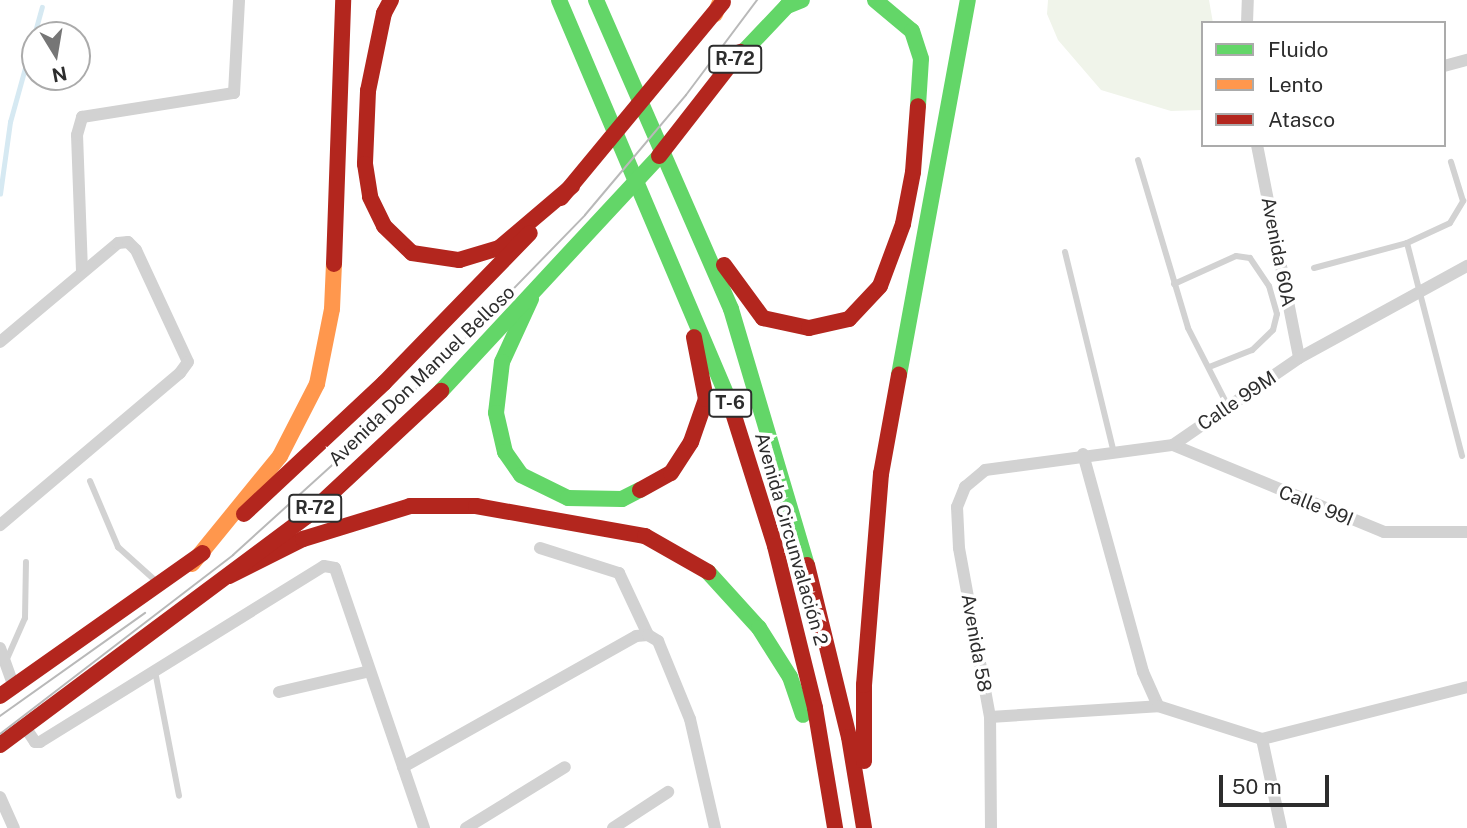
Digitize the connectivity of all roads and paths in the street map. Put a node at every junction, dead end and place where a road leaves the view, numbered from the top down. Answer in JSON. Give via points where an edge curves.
{"nodes":[{"id":1,"x":239,"y":0,"type":"edge"},
{"id":2,"x":343,"y":0,"type":"edge"},
{"id":3,"x":391,"y":0,"type":"edge"},
{"id":4,"x":559,"y":0,"type":"edge"},
{"id":5,"x":596,"y":0,"type":"edge"},
{"id":6,"x":778,"y":0,"type":"edge"},
{"id":7,"x":802,"y":0,"type":"edge"},
{"id":8,"x":875,"y":0,"type":"edge"},
{"id":9,"x":968,"y":0,"type":"edge"},
{"id":10,"x":1248,"y":0,"type":"edge"},
{"id":11,"x":720,"y":5,"type":"edge"},
{"id":12,"x":1247,"y":21,"type":"edge"},
{"id":13,"x":1467,"y":60,"type":"edge"},
{"id":14,"x":1446,"y":65,"type":"edge"},
{"id":15,"x":730,"y":66,"type":"junction"},
{"id":16,"x":1257,"y":147,"type":"edge"},
{"id":17,"x":1138,"y":160,"type":"dead end"},
{"id":18,"x":1451,"y":162,"type":"dead end"},
{"id":19,"x":671,"y":172,"type":"junction"},
{"id":20,"x":572,"y":186,"type":"junction"},
{"id":21,"x":1407,"y":243,"type":"junction"},
{"id":22,"x":1065,"y":252,"type":"dead end"},
{"id":23,"x":1467,"y":266,"type":"edge"},
{"id":24,"x":1314,"y":268,"type":"dead end"},
{"id":25,"x":82,"y":271,"type":"junction"},
{"id":26,"x":683,"y":281,"type":"junction"},
{"id":27,"x":1174,"y":284,"type":"junction"},
{"id":28,"x":1422,"y":292,"type":"junction"},
{"id":29,"x":531,"y":299,"type":"junction"},
{"id":30,"x":0,"y":342,"type":"edge"},
{"id":31,"x":1299,"y":358,"type":"junction"},
{"id":32,"x":1209,"y":367,"type":"junction"},
{"id":33,"x":1228,"y":406,"type":"junction"},
{"id":34,"x":1173,"y":445,"type":"junction"},
{"id":35,"x":1113,"y":449,"type":"junction"},
{"id":36,"x":1083,"y":454,"type":"junction"},
{"id":37,"x":1462,"y":456,"type":"dead end"},
{"id":38,"x":90,"y":481,"type":"dead end"},
{"id":39,"x":0,"y":524,"type":"edge"},
{"id":40,"x":1467,"y":532,"type":"edge"},
{"id":41,"x":540,"y":548,"type":"dead end"},
{"id":42,"x":26,"y":562,"type":"dead end"},
{"id":43,"x":192,"y":564,"type":"junction"},
{"id":44,"x":229,"y":576,"type":"junction"},
{"id":45,"x":161,"y":586,"type":"junction"},
{"id":46,"x":648,"y":635,"type":"junction"},
{"id":47,"x":0,"y":648,"type":"edge"},
{"id":48,"x":5,"y":663,"type":"junction"},
{"id":49,"x":155,"y":671,"type":"junction"},
{"id":50,"x":370,"y":671,"type":"junction"},
{"id":51,"x":1467,"y":687,"type":"edge"},
{"id":52,"x":7,"y":692,"type":"edge"},
{"id":53,"x":279,"y":692,"type":"dead end"},
{"id":54,"x":1158,"y":706,"type":"junction"},
{"id":55,"x":990,"y":717,"type":"junction"},
{"id":56,"x":25,"y":727,"type":"junction"},
{"id":57,"x":1262,"y":739,"type":"junction"},
{"id":58,"x":0,"y":745,"type":"edge"},
{"id":59,"x":403,"y":767,"type":"junction"},
{"id":60,"x":565,"y":767,"type":"dead end"},
{"id":61,"x":828,"y":789,"type":"junction"},
{"id":62,"x":668,"y":792,"type":"dead end"},
{"id":63,"x":179,"y":796,"type":"dead end"},
{"id":64,"x":0,"y":797,"type":"edge"},
{"id":65,"x":14,"y":828,"type":"edge"},
{"id":66,"x":424,"y":828,"type":"edge"},
{"id":67,"x":466,"y":828,"type":"edge"},
{"id":68,"x":614,"y":828,"type":"edge"},
{"id":69,"x":715,"y":828,"type":"edge"},
{"id":70,"x":835,"y":828,"type":"edge"},
{"id":71,"x":864,"y":828,"type":"edge"},
{"id":72,"x":991,"y":828,"type":"edge"},
{"id":73,"x":1281,"y":828,"type":"edge"}],
"edges":[{"from":1,"to":25,"type":"street","via":[[234,93],[82,117],[77,135]]},
{"from":2,"to":43,"type":"main road","via":[[332,309],[317,384],[280,456]]},
{"from":3,"to":20,"type":"main road","via":[[384,13],[368,91],[365,164],[370,197],[384,226],[412,253],[458,260],[499,248]]},
{"from":4,"to":26,"type":"main road","name":"Avenida Circunvalación 2","number":"T-6"},
{"from":5,"to":19,"type":"main road","name":"Avenida Circunvalación 2","number":"T-6"},
{"from":6,"to":15,"type":"main road","name":"Avenida Don Manuel Belloso","number":"R-72"},
{"from":7,"to":15,"type":"main road","via":[[787,6]]},
{"from":8,"to":19,"type":"main road","via":[[912,31],[921,59],[922,103],[903,224],[880,286],[849,319],[809,328],[763,318],[732,280]]},
{"from":9,"to":71,"type":"main road","via":[[881,474],[864,685]]},
{"from":10,"to":12,"type":"street"},
{"from":11,"to":20,"type":"main road","name":"Avenida Don Manuel Belloso","number":"R-72"},
{"from":13,"to":14,"type":"street"},
{"from":15,"to":29,"type":"main road","name":"Avenida Don Manuel Belloso","number":"R-72","via":[[692,119]]},
{"from":16,"to":31,"type":"street","name":"Avenida 60A"},
{"from":17,"to":27,"type":"lane"},
{"from":18,"to":21,"type":"lane","via":[[1463,201],[1460,213],[1450,223]]},
{"from":19,"to":71,"type":"main road","name":"Avenida Circunvalación 2","number":"T-6","via":[[732,309],[789,494],[849,737]]},
{"from":20,"to":43,"type":"main road","name":"Avenida Don Manuel Belloso","number":"R-72","via":[[478,290]]},
{"from":21,"to":24,"type":"lane"},
{"from":21,"to":28,"type":"lane"},
{"from":22,"to":35,"type":"lane"},
{"from":23,"to":28,"type":"street","name":"Calle 99M"},
{"from":25,"to":30,"type":"street"},
{"from":25,"to":39,"type":"street","via":[[118,243],[128,242],[136,250],[188,362]]},
{"from":26,"to":29,"type":"main road","via":[[706,399],[691,442],[671,473],[622,499],[568,498],[521,475],[505,452],[496,413],[502,362]]},
{"from":26,"to":61,"type":"main road","name":"Avenida Circunvalación 2","number":"T-6","via":[[720,371],[775,547],[815,708]]},
{"from":27,"to":32,"type":"lane","via":[[1188,328]]},
{"from":27,"to":32,"type":"lane","via":[[1236,256],[1250,258],[1269,286],[1277,314],[1273,330],[1252,351]]},
{"from":28,"to":31,"type":"street","name":"Calle 99M"},
{"from":28,"to":37,"type":"lane"},
{"from":29,"to":44,"type":"main road","name":"Avenida Don Manuel Belloso","number":"R-72","via":[[420,413],[306,517]]},
{"from":31,"to":33,"type":"street","name":"Calle 99M"},
{"from":32,"to":33,"type":"lane"},
{"from":33,"to":34,"type":"street","name":"Calle 99M"},
{"from":34,"to":35,"type":"street"},
{"from":34,"to":40,"type":"street","name":"Calle 99I","via":[[1384,532]]},
{"from":35,"to":36,"type":"street"},
{"from":36,"to":54,"type":"street","via":[[1143,672]]},
{"from":36,"to":55,"type":"street","name":"Avenida 58","via":[[985,470],[965,487],[957,506],[959,548]]},
{"from":38,"to":45,"type":"lane","via":[[118,547]]},
{"from":41,"to":46,"type":"street","via":[[620,573]]},
{"from":42,"to":48,"type":"lane","via":[[25,618]]},
{"from":43,"to":45,"type":"main road","name":"Avenida Don Manuel Belloso","number":"R-72"},
{"from":44,"to":56,"type":"main road","name":"Avenida Don Manuel Belloso","number":"R-72"},
{"from":44,"to":61,"type":"main road","via":[[303,539],[410,506],[476,506],[645,537],[710,573],[759,628],[790,677]]},
{"from":45,"to":52,"type":"main road","name":"Avenida Don Manuel Belloso","number":"R-72"},
{"from":46,"to":59,"type":"street","via":[[636,636]]},
{"from":46,"to":69,"type":"street","via":[[658,641],[691,719]]},
{"from":47,"to":48,"type":"street"},
{"from":48,"to":52,"type":"street"},
{"from":49,"to":50,"type":"street","via":[[324,566],[335,568]]},
{"from":49,"to":56,"type":"street","via":[[40,742],[35,742]]},
{"from":49,"to":63,"type":"lane"},
{"from":50,"to":53,"type":"street"},
{"from":50,"to":59,"type":"street"},
{"from":51,"to":57,"type":"street"},
{"from":54,"to":55,"type":"street"},
{"from":54,"to":57,"type":"street"},
{"from":55,"to":72,"type":"street","name":"Avenida 58"},
{"from":56,"to":58,"type":"main road","name":"Avenida Don Manuel Belloso","number":"R-72"},
{"from":57,"to":73,"type":"street"},
{"from":59,"to":66,"type":"street"},
{"from":60,"to":67,"type":"street"},
{"from":61,"to":70,"type":"main road","name":"Avenida Circunvalación 2","number":"T-6"},
{"from":62,"to":68,"type":"street"},
{"from":64,"to":65,"type":"street"}]}
